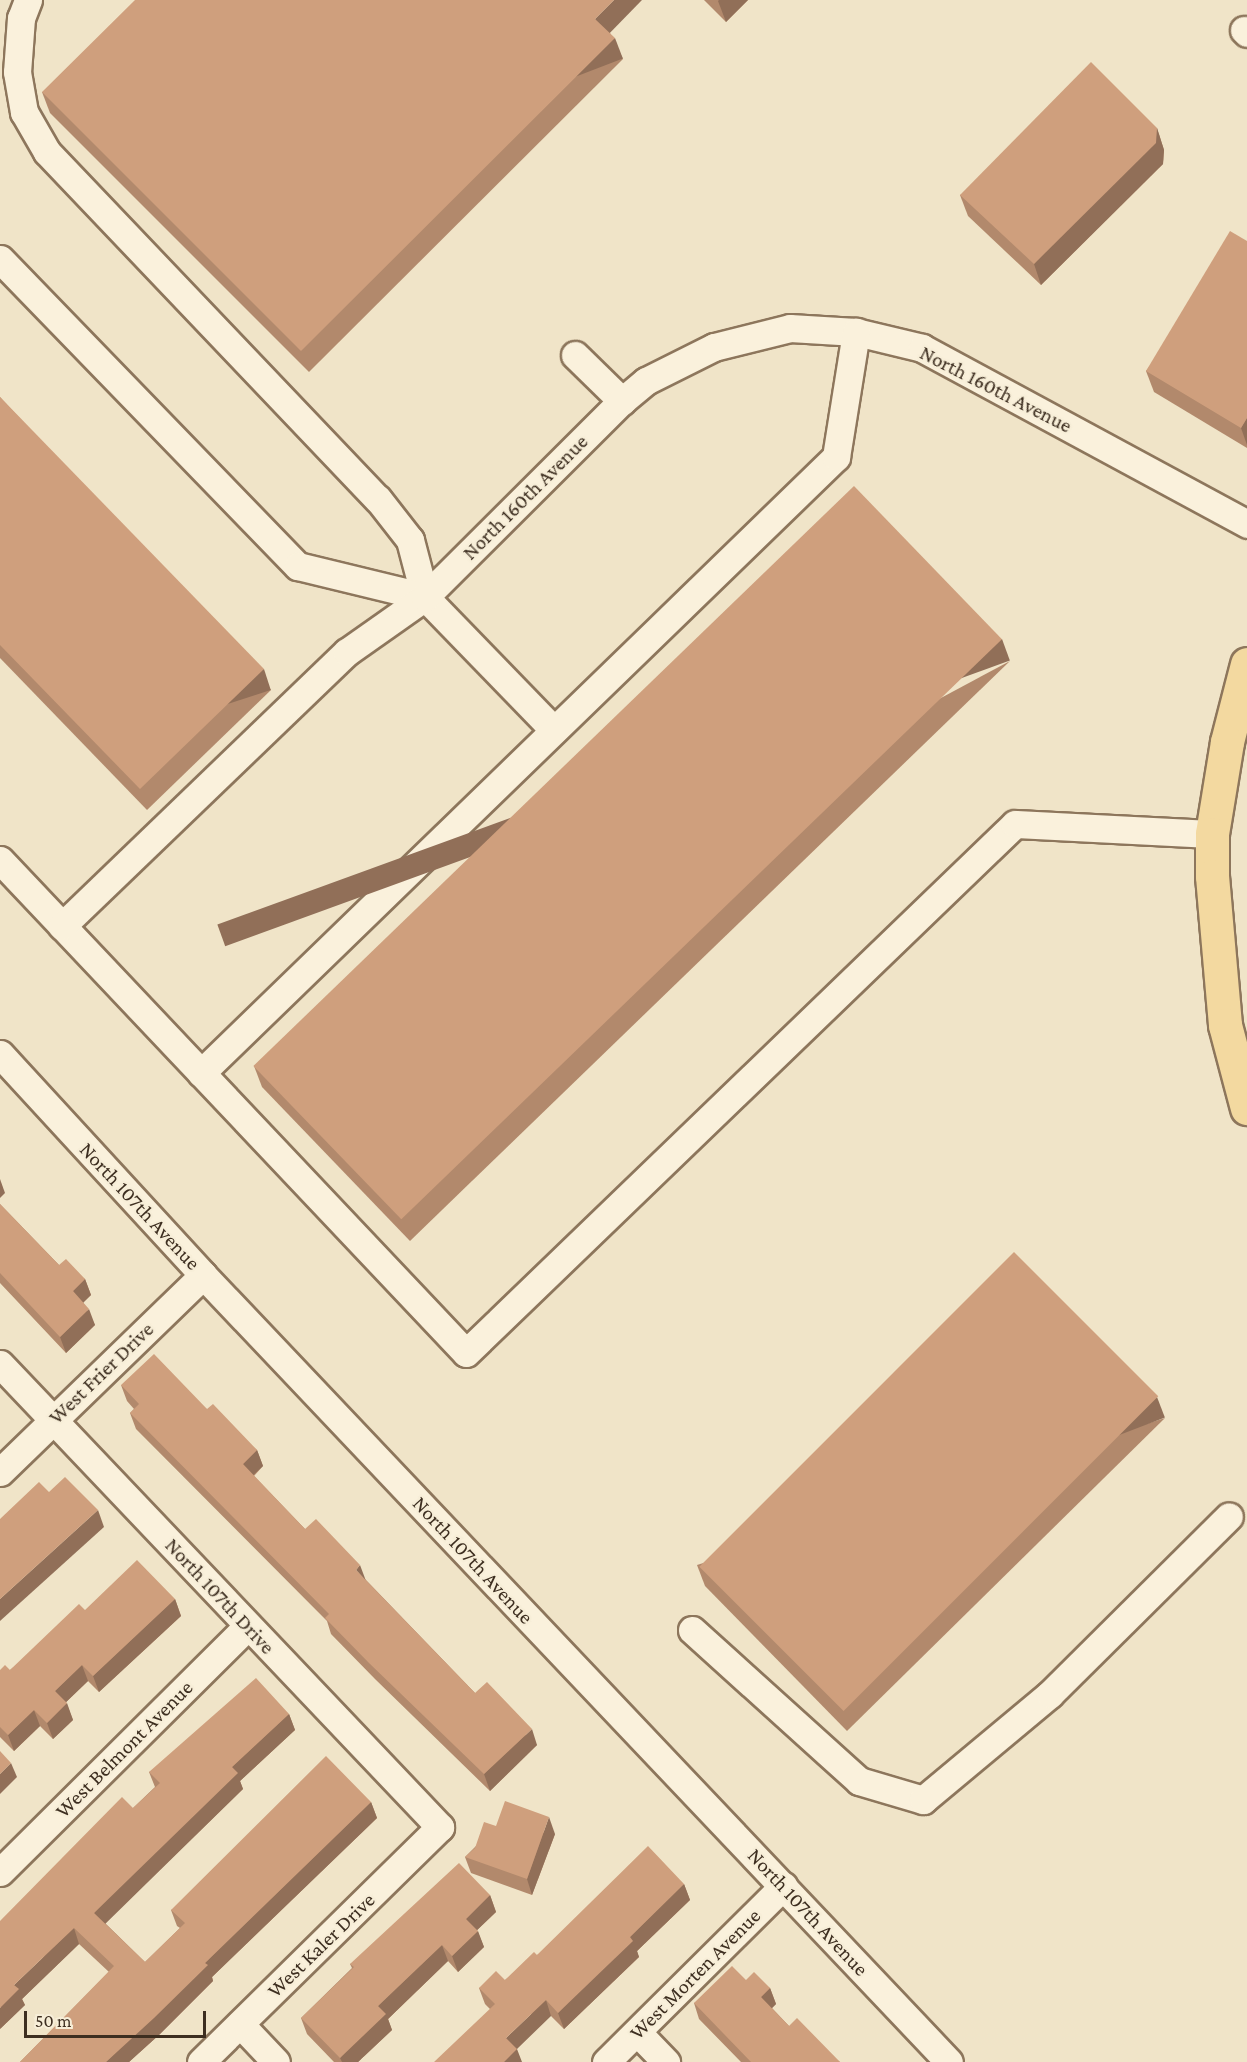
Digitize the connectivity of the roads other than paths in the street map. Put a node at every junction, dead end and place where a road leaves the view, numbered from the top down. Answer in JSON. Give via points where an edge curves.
{"nodes":[{"id":1,"x":28,"y":0,"type":"edge"},
{"id":2,"x":0,"y":259,"type":"edge"},
{"id":3,"x":856,"y":332,"type":"junction"},
{"id":4,"x":575,"y":355,"type":"dead end"},
{"id":5,"x":622,"y":402,"type":"junction"},
{"id":6,"x":1247,"y":524,"type":"edge"},
{"id":7,"x":426,"y":597,"type":"junction"},
{"id":8,"x":1247,"y":664,"type":"edge"},
{"id":9,"x":554,"y":730,"type":"junction"},
{"id":10,"x":1212,"y":834,"type":"junction"},
{"id":11,"x":0,"y":860,"type":"edge"},
{"id":12,"x":62,"y":926,"type":"junction"},
{"id":13,"x":0,"y":1054,"type":"edge"},
{"id":14,"x":201,"y":1073,"type":"junction"},
{"id":15,"x":1247,"y":1108,"type":"edge"},
{"id":16,"x":203,"y":1275,"type":"junction"},
{"id":17,"x":0,"y":1364,"type":"edge"},
{"id":18,"x":54,"y":1419,"type":"junction"},
{"id":19,"x":0,"y":1472,"type":"edge"},
{"id":20,"x":1229,"y":1515,"type":"dead end"},
{"id":21,"x":249,"y":1626,"type":"junction"},
{"id":22,"x":692,"y":1630,"type":"dead end"},
{"id":23,"x":441,"y":1827,"type":"joint"},
{"id":24,"x":0,"y":1872,"type":"edge"},
{"id":25,"x":783,"y":1886,"type":"junction"},
{"id":26,"x":240,"y":2024,"type":"junction"},
{"id":27,"x":637,"y":2032,"type":"junction"},
{"id":28,"x":201,"y":2062,"type":"edge"},
{"id":29,"x":276,"y":2062,"type":"edge"},
{"id":30,"x":606,"y":2062,"type":"edge"},
{"id":31,"x":666,"y":2062,"type":"edge"},
{"id":32,"x":950,"y":2062,"type":"edge"}],
"edges":[{"from":1,"to":7,"type":"street","via":[[21,18],[17,72],[24,112],[47,152],[378,499],[410,540]]},
{"from":2,"to":7,"type":"street","via":[[298,566]]},
{"from":3,"to":5,"type":"street","name":"North 160th Avenue","via":[[790,328],[714,347],[646,381]]},
{"from":3,"to":6,"type":"street","name":"North 160th Avenue","via":[[933,353]]},
{"from":3,"to":9,"type":"street","via":[[836,457]]},
{"from":4,"to":5,"type":"street"},
{"from":5,"to":7,"type":"street","name":"North 160th Avenue"},
{"from":7,"to":9,"type":"street"},
{"from":7,"to":12,"type":"street","name":"North 160th Avenue","via":[[347,651]]},
{"from":8,"to":10,"type":"main road","via":[[1227,742]]},
{"from":9,"to":14,"type":"street"},
{"from":10,"to":14,"type":"street","via":[[1015,824],[466,1353]]},
{"from":10,"to":15,"type":"main road","via":[[1215,942],[1222,1001]]},
{"from":11,"to":12,"type":"street"},
{"from":12,"to":14,"type":"street"},
{"from":13,"to":16,"type":"street","name":"North 107th Avenue"},
{"from":16,"to":18,"type":"street","name":"West Frier Drive"},
{"from":16,"to":25,"type":"street","name":"North 107th Avenue"},
{"from":17,"to":18,"type":"street","name":"North 107th Drive"},
{"from":18,"to":19,"type":"street","name":"West Frier Drive"},
{"from":18,"to":21,"type":"street","name":"North 107th Drive"},
{"from":20,"to":22,"type":"street","via":[[1050,1694],[923,1800],[859,1781]]},
{"from":21,"to":23,"type":"street","name":"North 107th Drive"},
{"from":21,"to":24,"type":"street","name":"West Belmont Avenue"},
{"from":23,"to":26,"type":"street","name":"West Kaler Drive"},
{"from":25,"to":27,"type":"street","name":"West Morten Avenue"},
{"from":25,"to":32,"type":"street","name":"North 107th Avenue"},
{"from":26,"to":28,"type":"street","name":"West Kaler Drive"},
{"from":26,"to":29,"type":"street"},
{"from":27,"to":30,"type":"street","name":"West Morten Avenue"},
{"from":27,"to":31,"type":"street"}]}
